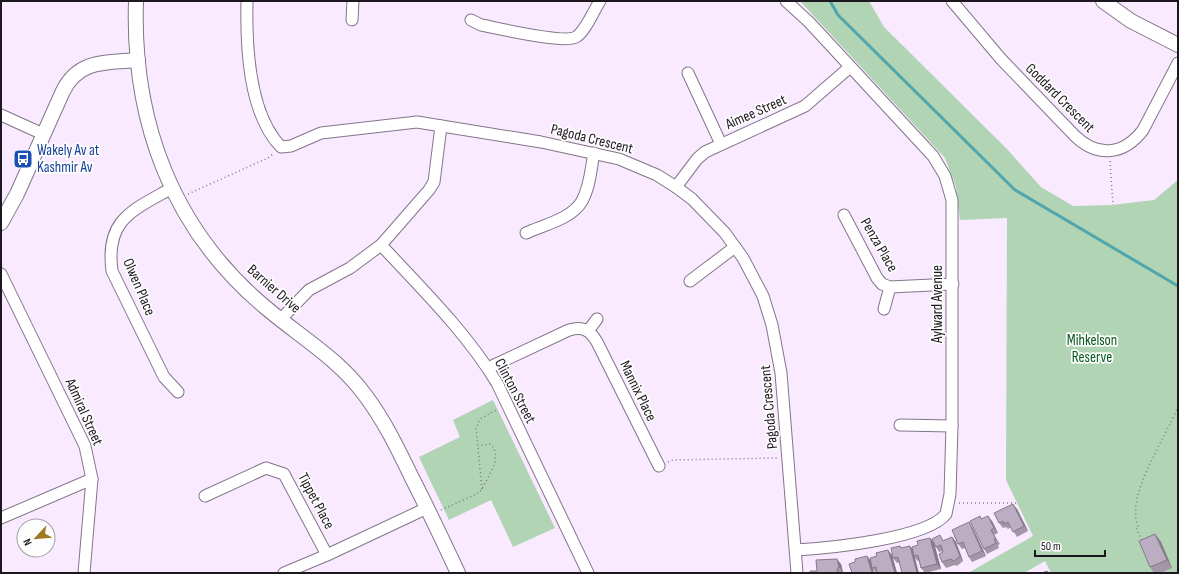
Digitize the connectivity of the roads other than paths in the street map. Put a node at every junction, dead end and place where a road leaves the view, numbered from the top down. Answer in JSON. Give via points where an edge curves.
{"nodes":[{"id":1,"x":136,"y":1,"type":"edge"},
{"id":2,"x":247,"y":1,"type":"edge"},
{"id":3,"x":353,"y":1,"type":"edge"},
{"id":4,"x":600,"y":1,"type":"edge"},
{"id":5,"x":786,"y":1,"type":"edge"},
{"id":6,"x":952,"y":1,"type":"edge"},
{"id":7,"x":1103,"y":1,"type":"edge"},
{"id":8,"x":352,"y":20,"type":"dead end"},
{"id":9,"x":471,"y":20,"type":"dead end"},
{"id":10,"x":1178,"y":45,"type":"edge"},
{"id":11,"x":138,"y":60,"type":"junction"},
{"id":12,"x":1178,"y":63,"type":"edge"},
{"id":13,"x":850,"y":67,"type":"junction"},
{"id":14,"x":688,"y":73,"type":"dead end"},
{"id":15,"x":1,"y":115,"type":"edge"},
{"id":16,"x":441,"y":126,"type":"junction"},
{"id":17,"x":43,"y":134,"type":"junction"},
{"id":18,"x":721,"y":144,"type":"junction"},
{"id":19,"x":594,"y":153,"type":"junction"},
{"id":20,"x":676,"y":187,"type":"junction"},
{"id":21,"x":174,"y":193,"type":"junction"},
{"id":22,"x":844,"y":215,"type":"dead end"},
{"id":23,"x":1,"y":223,"type":"edge"},
{"id":24,"x":526,"y":233,"type":"dead end"},
{"id":25,"x":381,"y":245,"type":"junction"},
{"id":26,"x":735,"y":247,"type":"junction"},
{"id":27,"x":1,"y":274,"type":"edge"},
{"id":28,"x":690,"y":281,"type":"dead end"},
{"id":29,"x":952,"y":284,"type":"junction"},
{"id":30,"x":890,"y":287,"type":"junction"},
{"id":31,"x":884,"y":309,"type":"dead end"},
{"id":32,"x":281,"y":319,"type":"junction"},
{"id":33,"x":597,"y":319,"type":"dead end"},
{"id":34,"x":588,"y":331,"type":"junction"},
{"id":35,"x":488,"y":368,"type":"junction"},
{"id":36,"x":178,"y":392,"type":"dead end"},
{"id":37,"x":900,"y":425,"type":"dead end"},
{"id":38,"x":952,"y":426,"type":"junction"},
{"id":39,"x":658,"y":466,"type":"road end"},
{"id":40,"x":92,"y":479,"type":"junction"},
{"id":41,"x":205,"y":496,"type":"dead end"},
{"id":42,"x":427,"y":508,"type":"junction"},
{"id":43,"x":2,"y":516,"type":"edge"},
{"id":44,"x":796,"y":550,"type":"junction"},
{"id":45,"x":327,"y":555,"type":"junction"},
{"id":46,"x":84,"y":573,"type":"edge"},
{"id":47,"x":284,"y":573,"type":"edge"},
{"id":48,"x":458,"y":573,"type":"edge"},
{"id":49,"x":588,"y":573,"type":"edge"},
{"id":50,"x":797,"y":573,"type":"edge"}],
"edges":[{"from":1,"to":11,"type":"street","name":"Barnier Drive"},
{"from":2,"to":16,"type":"street","name":"Pagoda Crescent","via":[[248,56],[252,83],[264,119],[275,141],[281,147],[291,146],[322,133],[343,130],[408,122]]},
{"from":3,"to":8,"type":"street"},
{"from":4,"to":9,"type":"street","via":[[581,32],[570,39],[550,38]]},
{"from":5,"to":13,"type":"street","name":"Aylward Avenue"},
{"from":6,"to":12,"type":"street","name":"Goddard Crescent","via":[[1001,59],[1075,136],[1090,148],[1109,151],[1123,148],[1137,139]]},
{"from":7,"to":10,"type":"street","via":[[1131,21]]},
{"from":11,"to":17,"type":"street","via":[[94,64],[76,73],[67,83]]},
{"from":11,"to":21,"type":"street","name":"Barnier Drive","via":[[149,126]]},
{"from":13,"to":18,"type":"street","name":"Aimee Street","via":[[805,106]]},
{"from":13,"to":29,"type":"street","name":"Aylward Avenue","via":[[933,156],[945,176],[952,200]]},
{"from":14,"to":18,"type":"street"},
{"from":15,"to":17,"type":"street"},
{"from":16,"to":19,"type":"street","name":"Pagoda Crescent"},
{"from":16,"to":25,"type":"street","via":[[434,182]]},
{"from":17,"to":23,"type":"street","via":[[17,194]]},
{"from":18,"to":20,"type":"street","name":"Aimee Street","via":[[697,159]]},
{"from":19,"to":20,"type":"street","name":"Pagoda Crescent","via":[[646,169]]},
{"from":19,"to":24,"type":"street","via":[[586,192],[576,209],[567,216]]},
{"from":20,"to":26,"type":"street","name":"Pagoda Crescent","via":[[713,219]]},
{"from":21,"to":32,"type":"street","name":"Barnier Drive","via":[[200,236],[224,268]]},
{"from":21,"to":36,"type":"street","name":"Olwen Place","via":[[131,212],[120,222],[110,254],[112,271],[164,377]]},
{"from":22,"to":30,"type":"street","name":"Penza Place","via":[[877,278],[882,284]]},
{"from":25,"to":32,"type":"street","via":[[350,268],[309,290]]},
{"from":25,"to":35,"type":"street","name":"Clinton Street","via":[[452,322]]},
{"from":26,"to":28,"type":"street"},
{"from":26,"to":44,"type":"street","name":"Pagoda Crescent","via":[[756,281],[773,328],[781,373]]},
{"from":27,"to":40,"type":"street","name":"Admiral Street","via":[[85,446]]},
{"from":29,"to":30,"type":"street","name":"Penza Place"},
{"from":29,"to":38,"type":"street","name":"Aylward Avenue"},
{"from":30,"to":31,"type":"street","name":"Penza Place"},
{"from":32,"to":42,"type":"street","name":"Barnier Drive","via":[[331,358],[365,394],[388,430]]},
{"from":33,"to":34,"type":"street"},
{"from":34,"to":35,"type":"street","via":[[579,328],[569,330]]},
{"from":34,"to":39,"type":"street","name":"Mannix Place","via":[[597,342]]},
{"from":35,"to":49,"type":"street","name":"Clinton Street"},
{"from":37,"to":38,"type":"street"},
{"from":38,"to":44,"type":"street","name":"Aylward Avenue","via":[[949,503],[946,514],[939,520],[910,532],[851,546]]},
{"from":40,"to":43,"type":"street"},
{"from":40,"to":46,"type":"street","name":"Admiral Street"},
{"from":41,"to":45,"type":"street","name":"Tippet Place","via":[[266,468],[284,474]]},
{"from":42,"to":45,"type":"street"},
{"from":42,"to":48,"type":"street","name":"Barnier Drive"},
{"from":44,"to":50,"type":"street","name":"Pagoda Crescent"},
{"from":45,"to":47,"type":"street"}]}
